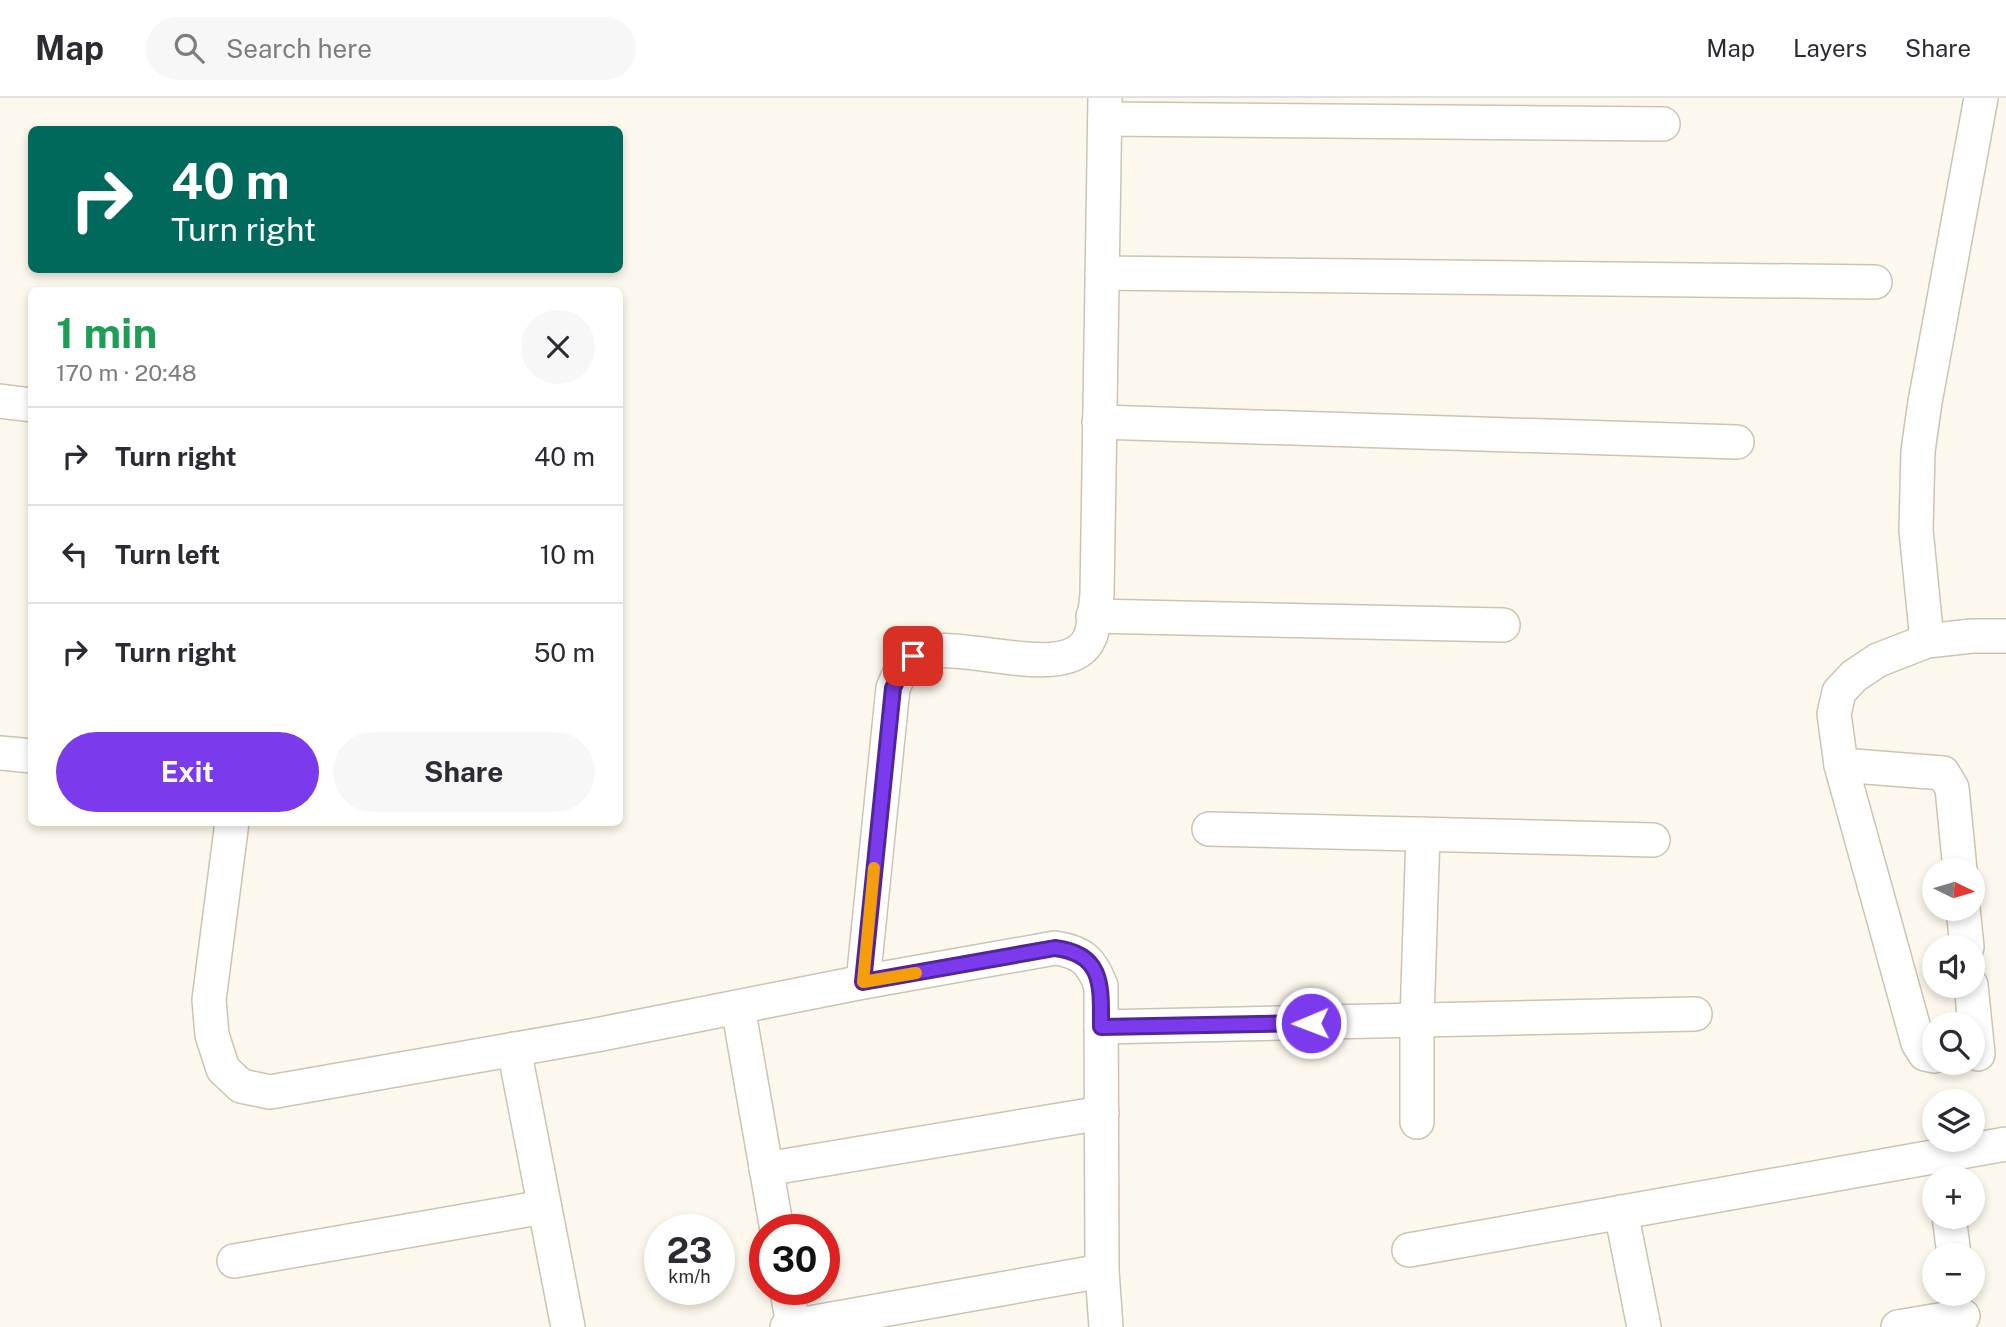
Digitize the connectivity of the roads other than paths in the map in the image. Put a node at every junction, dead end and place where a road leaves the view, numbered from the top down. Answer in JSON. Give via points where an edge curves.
{"nodes":[{"id":1,"x":1981,"y":98,"type":"edge"},
{"id":2,"x":1105,"y":108,"type":"edge"},
{"id":3,"x":1663,"y":124,"type":"dead end"},
{"id":4,"x":1102,"y":273,"type":"junction"},
{"id":5,"x":1875,"y":282,"type":"dead end"},
{"id":6,"x":0,"y":401,"type":"edge"},
{"id":7,"x":28,"y":404,"type":"edge"},
{"id":8,"x":1100,"y":422,"type":"junction"},
{"id":9,"x":1737,"y":442,"type":"dead end"},
{"id":10,"x":1093,"y":616,"type":"junction"},
{"id":11,"x":1503,"y":625,"type":"dead end"},
{"id":12,"x":2006,"y":636,"type":"edge"},
{"id":13,"x":1927,"y":641,"type":"junction"},
{"id":14,"x":0,"y":752,"type":"edge"},
{"id":15,"x":28,"y":756,"type":"edge"},
{"id":16,"x":1841,"y":765,"type":"junction"},
{"id":17,"x":231,"y":826,"type":"edge"},
{"id":18,"x":1209,"y":829,"type":"dead end"},
{"id":19,"x":1423,"y":834,"type":"junction"},
{"id":20,"x":1653,"y":840,"type":"dead end"},
{"id":21,"x":1959,"y":858,"type":"edge"},
{"id":22,"x":863,"y":982,"type":"junction"},
{"id":23,"x":738,"y":1007,"type":"junction"},
{"id":24,"x":1695,"y":1014,"type":"dead end"},
{"id":25,"x":1417,"y":1020,"type":"junction"},
{"id":26,"x":1101,"y":1027,"type":"junction"},
{"id":27,"x":514,"y":1049,"type":"junction"},
{"id":28,"x":1922,"y":1049,"type":"edge"},
{"id":29,"x":1102,"y":1113,"type":"junction"},
{"id":30,"x":1417,"y":1122,"type":"dead end"},
{"id":31,"x":2006,"y":1144,"type":"edge"},
{"id":32,"x":1944,"y":1166,"type":"edge"},
{"id":33,"x":766,"y":1169,"type":"junction"},
{"id":34,"x":1922,"y":1170,"type":"edge"},
{"id":35,"x":544,"y":1207,"type":"junction"},
{"id":36,"x":1621,"y":1212,"type":"junction"},
{"id":37,"x":774,"y":1214,"type":"edge"},
{"id":38,"x":1409,"y":1250,"type":"dead end"},
{"id":39,"x":234,"y":1261,"type":"dead end"},
{"id":40,"x":1102,"y":1272,"type":"junction"},
{"id":41,"x":788,"y":1305,"type":"edge"},
{"id":42,"x":1963,"y":1312,"type":"edge"},
{"id":43,"x":790,"y":1326,"type":"edge"},
{"id":44,"x":568,"y":1327,"type":"edge"},
{"id":45,"x":1106,"y":1327,"type":"edge"},
{"id":46,"x":1644,"y":1327,"type":"edge"},
{"id":47,"x":1898,"y":1327,"type":"edge"}],
"edges":[{"from":1,"to":13,"type":"street","via":[[1918,452],[1916,530]]},
{"from":2,"to":3,"type":"street"},
{"from":2,"to":4,"type":"street"},
{"from":4,"to":5,"type":"street"},
{"from":4,"to":8,"type":"street"},
{"from":6,"to":7,"type":"street"},
{"from":8,"to":9,"type":"street"},
{"from":8,"to":10,"type":"street"},
{"from":10,"to":11,"type":"street"},
{"from":10,"to":22,"type":"street","via":[[1090,638],[1078,654],[1054,661],[937,652],[913,656],[903,667],[893,688]]},
{"from":12,"to":13,"type":"street"},
{"from":13,"to":16,"type":"street","via":[[1878,660],[1839,692],[1834,714]]},
{"from":14,"to":15,"type":"street"},
{"from":16,"to":21,"type":"street","via":[[1943,773],[1952,789]]},
{"from":16,"to":28,"type":"street"},
{"from":17,"to":27,"type":"street","via":[[209,1000],[212,1035],[223,1069],[241,1086],[270,1092]]},
{"from":18,"to":19,"type":"street"},
{"from":19,"to":20,"type":"street"},
{"from":19,"to":25,"type":"street"},
{"from":22,"to":23,"type":"street"},
{"from":22,"to":26,"type":"street","via":[[1055,948],[1072,950],[1093,965],[1101,986]]},
{"from":23,"to":27,"type":"street"},
{"from":23,"to":33,"type":"street"},
{"from":24,"to":25,"type":"street"},
{"from":25,"to":26,"type":"street"},
{"from":25,"to":30,"type":"street"},
{"from":26,"to":29,"type":"street"},
{"from":27,"to":35,"type":"street"},
{"from":29,"to":33,"type":"street"},
{"from":29,"to":40,"type":"street"},
{"from":31,"to":32,"type":"street"},
{"from":33,"to":37,"type":"street"},
{"from":34,"to":36,"type":"street"},
{"from":35,"to":39,"type":"street"},
{"from":35,"to":44,"type":"street"},
{"from":36,"to":38,"type":"street"},
{"from":36,"to":46,"type":"street"},
{"from":40,"to":43,"type":"street"},
{"from":40,"to":45,"type":"street"},
{"from":41,"to":43,"type":"street"},
{"from":42,"to":47,"type":"street"}]}
